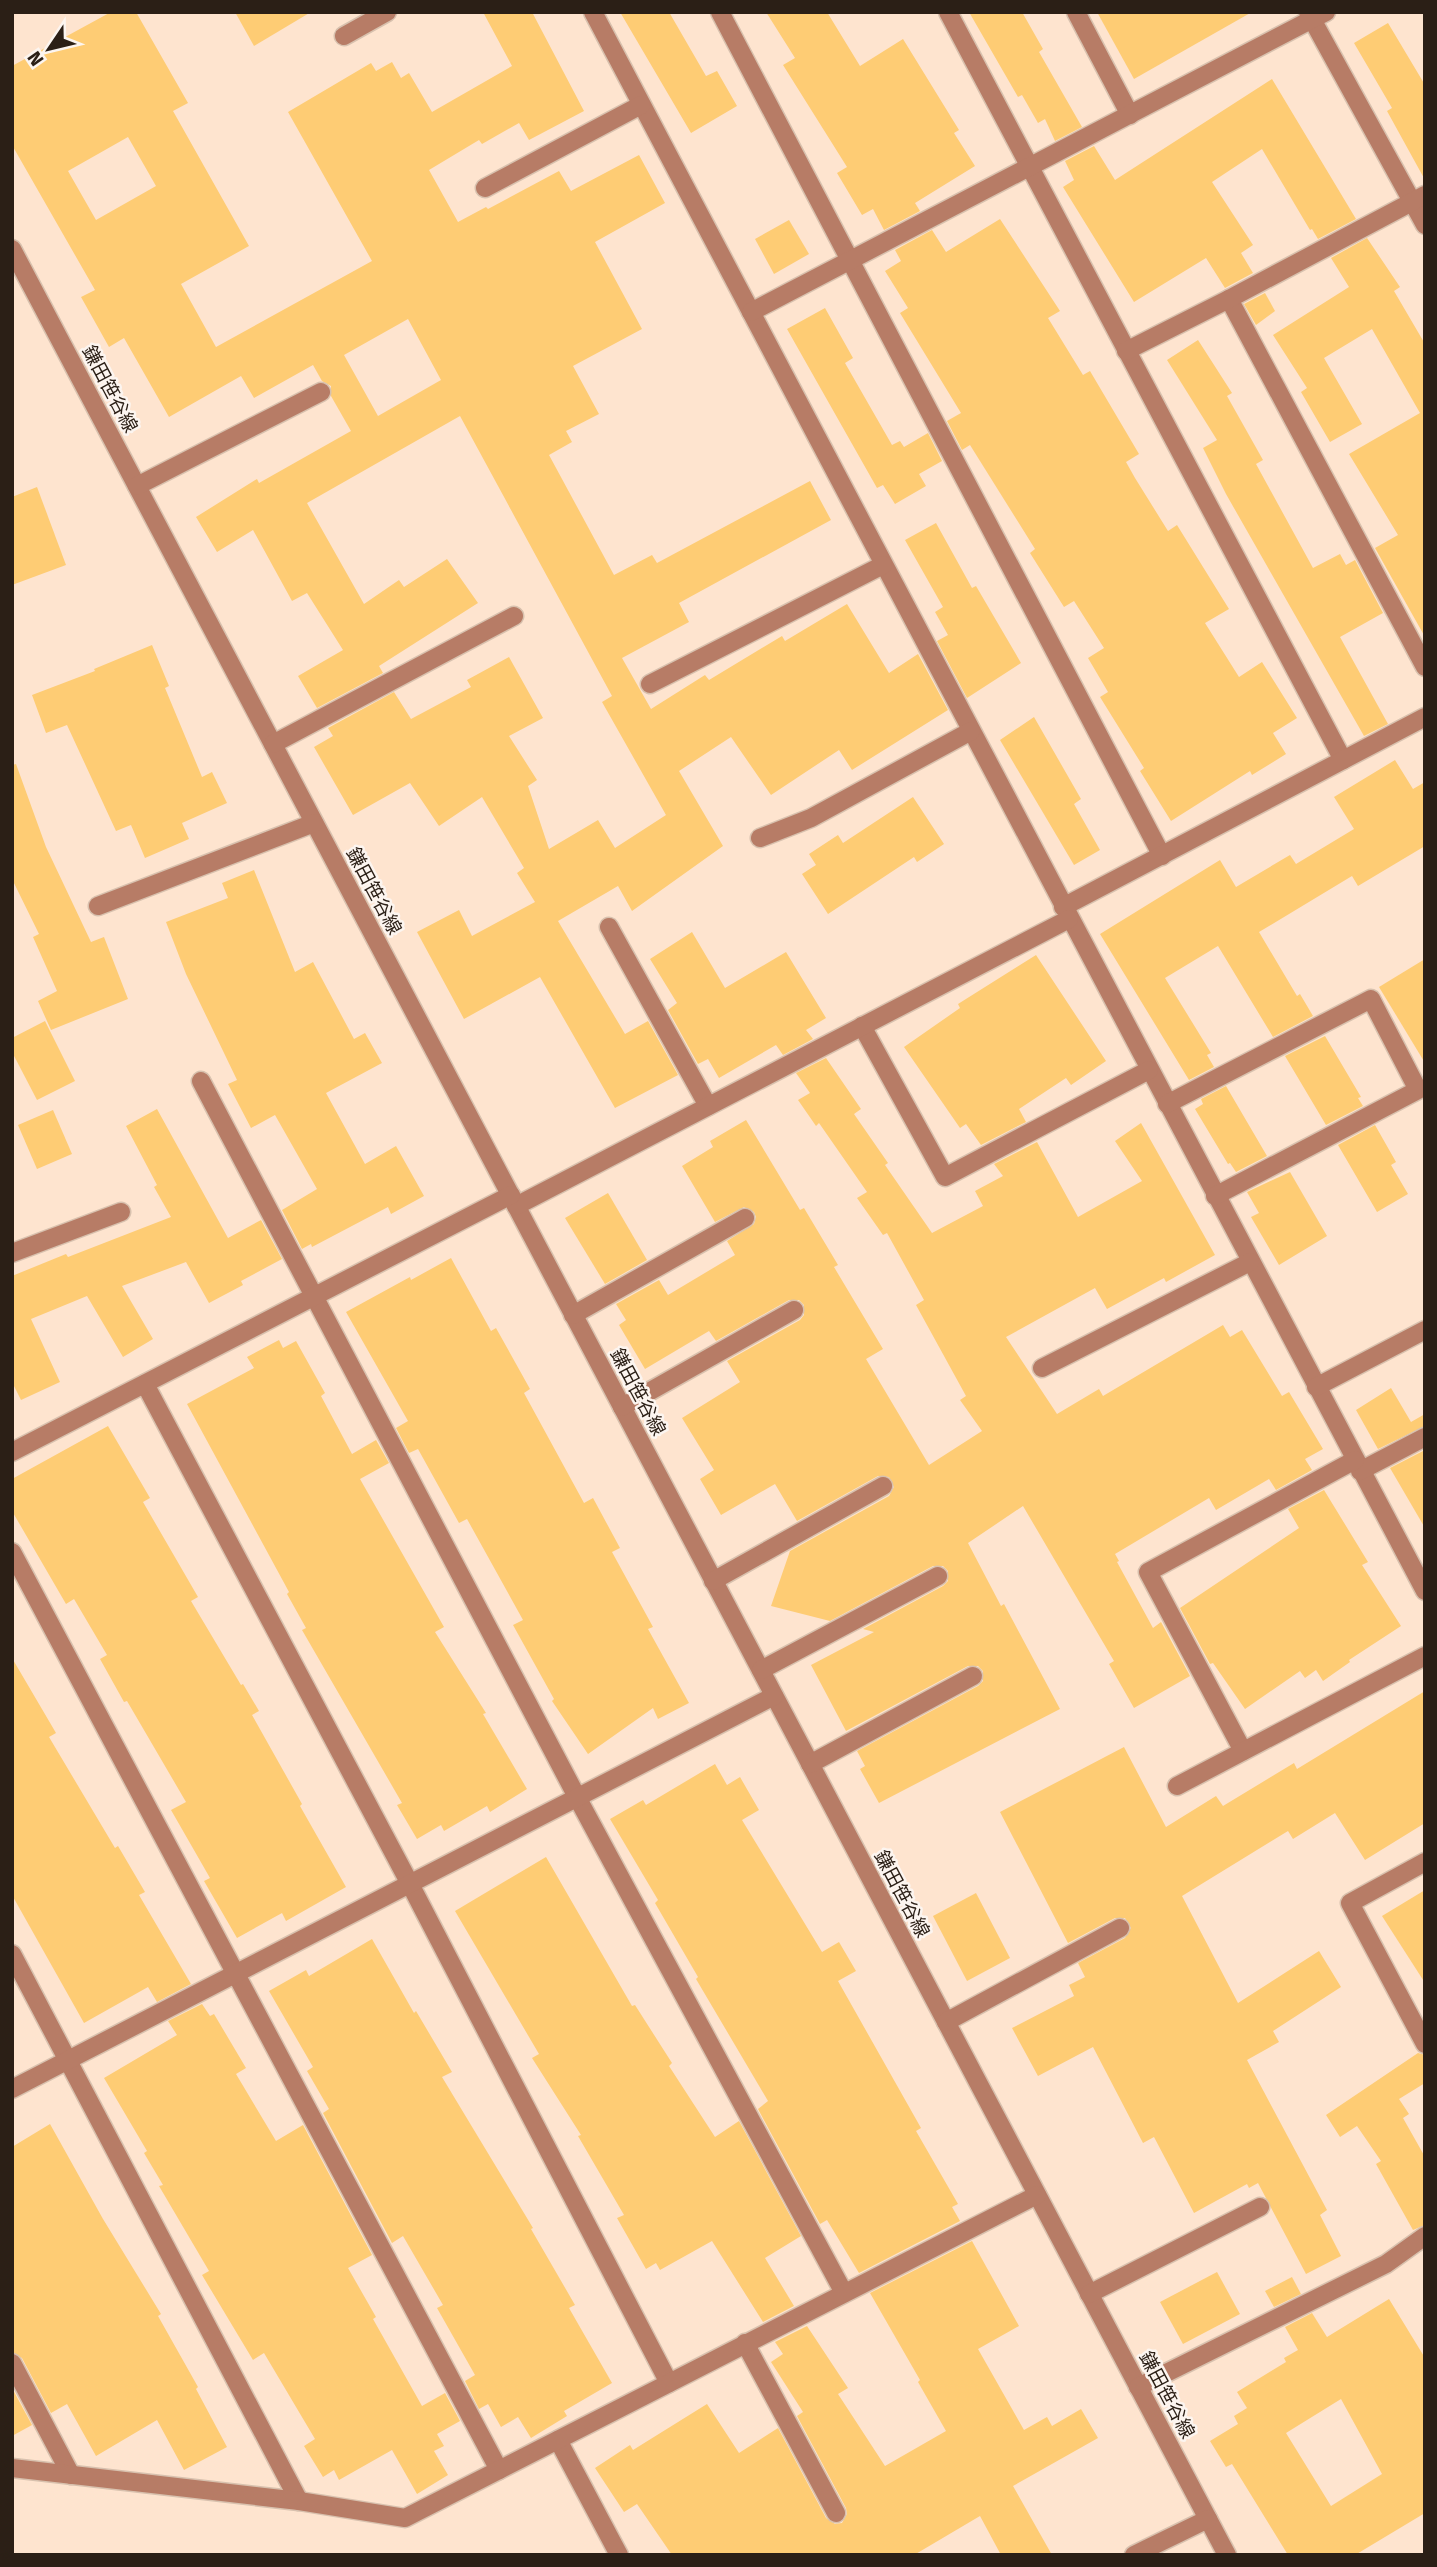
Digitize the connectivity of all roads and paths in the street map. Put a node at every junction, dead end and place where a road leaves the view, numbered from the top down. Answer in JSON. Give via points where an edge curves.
{"nodes":[{"id":1,"x":387,"y":12,"type":"edge"},
{"id":2,"x":593,"y":12,"type":"edge"},
{"id":3,"x":720,"y":12,"type":"edge"},
{"id":4,"x":948,"y":12,"type":"edge"},
{"id":5,"x":1076,"y":12,"type":"edge"},
{"id":6,"x":1315,"y":15,"type":"edge"},
{"id":7,"x":344,"y":36,"type":"dead end"},
{"id":8,"x":641,"y":105,"type":"junction"},
{"id":9,"x":1130,"y":115,"type":"junction"},
{"id":10,"x":1029,"y":168,"type":"junction"},
{"id":11,"x":485,"y":188,"type":"dead end"},
{"id":12,"x":1419,"y":198,"type":"edge"},
{"id":13,"x":1425,"y":225,"type":"edge"},
{"id":14,"x":12,"y":249,"type":"edge"},
{"id":15,"x":850,"y":261,"type":"junction"},
{"id":16,"x":1229,"y":299,"type":"junction"},
{"id":17,"x":751,"y":312,"type":"junction"},
{"id":18,"x":1126,"y":351,"type":"junction"},
{"id":19,"x":321,"y":392,"type":"dead end"},
{"id":20,"x":137,"y":486,"type":"junction"},
{"id":21,"x":883,"y":565,"type":"junction"},
{"id":22,"x":514,"y":616,"type":"dead end"},
{"id":23,"x":1425,"y":667,"type":"edge"},
{"id":24,"x":650,"y":684,"type":"dead end"},
{"id":25,"x":1425,"y":717,"type":"edge"},
{"id":26,"x":971,"y":731,"type":"junction"},
{"id":27,"x":273,"y":744,"type":"junction"},
{"id":28,"x":1343,"y":760,"type":"junction"},
{"id":29,"x":314,"y":823,"type":"junction"},
{"id":30,"x":760,"y":838,"type":"dead end"},
{"id":31,"x":1162,"y":856,"type":"junction"},
{"id":32,"x":98,"y":906,"type":"dead end"},
{"id":33,"x":1066,"y":913,"type":"junction"},
{"id":34,"x":609,"y":927,"type":"dead end"},
{"id":35,"x":862,"y":1026,"type":"junction"},
{"id":36,"x":1149,"y":1070,"type":"junction"},
{"id":37,"x":201,"y":1081,"type":"dead end"},
{"id":38,"x":1167,"y":1104,"type":"junction"},
{"id":39,"x":708,"y":1106,"type":"junction"},
{"id":40,"x":1215,"y":1196,"type":"junction"},
{"id":41,"x":513,"y":1201,"type":"junction"},
{"id":42,"x":121,"y":1212,"type":"dead end"},
{"id":43,"x":745,"y":1218,"type":"dead end"},
{"id":44,"x":12,"y":1253,"type":"edge"},
{"id":45,"x":1250,"y":1262,"type":"junction"},
{"id":46,"x":313,"y":1297,"type":"junction"},
{"id":47,"x":794,"y":1310,"type":"dead end"},
{"id":48,"x":573,"y":1315,"type":"junction"},
{"id":49,"x":1425,"y":1329,"type":"edge"},
{"id":50,"x":1042,"y":1368,"type":"dead end"},
{"id":51,"x":145,"y":1384,"type":"junction"},
{"id":52,"x":1316,"y":1387,"type":"junction"},
{"id":53,"x":622,"y":1406,"type":"junction"},
{"id":54,"x":1425,"y":1437,"type":"edge"},
{"id":55,"x":14,"y":1446,"type":"edge"},
{"id":56,"x":1358,"y":1465,"type":"junction"},
{"id":57,"x":883,"y":1486,"type":"dead end"},
{"id":58,"x":12,"y":1552,"type":"edge"},
{"id":59,"x":938,"y":1576,"type":"dead end"},
{"id":60,"x":713,"y":1581,"type":"junction"},
{"id":61,"x":1425,"y":1591,"type":"edge"},
{"id":62,"x":1425,"y":1656,"type":"edge"},
{"id":63,"x":761,"y":1670,"type":"junction"},
{"id":64,"x":972,"y":1676,"type":"dead end"},
{"id":65,"x":774,"y":1696,"type":"junction"},
{"id":66,"x":1243,"y":1751,"type":"junction"},
{"id":67,"x":810,"y":1764,"type":"junction"},
{"id":68,"x":1177,"y":1786,"type":"dead end"},
{"id":69,"x":578,"y":1797,"type":"junction"},
{"id":70,"x":1425,"y":1862,"type":"edge"},
{"id":71,"x":410,"y":1884,"type":"junction"},
{"id":72,"x":1120,"y":1928,"type":"dead end"},
{"id":73,"x":12,"y":1954,"type":"edge"},
{"id":74,"x":237,"y":1973,"type":"junction"},
{"id":75,"x":946,"y":2022,"type":"junction"},
{"id":76,"x":1425,"y":2044,"type":"edge"},
{"id":77,"x":69,"y":2060,"type":"junction"},
{"id":78,"x":12,"y":2089,"type":"edge"},
{"id":79,"x":1037,"y":2195,"type":"junction"},
{"id":80,"x":1260,"y":2207,"type":"dead end"},
{"id":81,"x":1425,"y":2236,"type":"edge"},
{"id":82,"x":844,"y":2293,"type":"junction"},
{"id":83,"x":1089,"y":2294,"type":"junction"},
{"id":84,"x":745,"y":2343,"type":"junction"},
{"id":85,"x":12,"y":2363,"type":"edge"},
{"id":86,"x":669,"y":2383,"type":"junction"},
{"id":87,"x":1138,"y":2387,"type":"junction"},
{"id":88,"x":558,"y":2440,"type":"junction"},
{"id":89,"x":12,"y":2468,"type":"edge"},
{"id":90,"x":499,"y":2470,"type":"junction"},
{"id":91,"x":71,"y":2475,"type":"junction"},
{"id":92,"x":299,"y":2501,"type":"junction"},
{"id":93,"x":836,"y":2513,"type":"dead end"},
{"id":94,"x":1208,"y":2519,"type":"junction"},
{"id":95,"x":619,"y":2555,"type":"edge"},
{"id":96,"x":1134,"y":2555,"type":"edge"},
{"id":97,"x":1227,"y":2555,"type":"edge"}],
"edges":[{"from":1,"to":7,"type":"street"},
{"from":2,"to":8,"type":"street"},
{"from":3,"to":15,"type":"street"},
{"from":4,"to":10,"type":"street"},
{"from":5,"to":9,"type":"street"},
{"from":6,"to":9,"type":"street"},
{"from":6,"to":12,"type":"street"},
{"from":8,"to":11,"type":"street"},
{"from":8,"to":17,"type":"street"},
{"from":9,"to":10,"type":"street"},
{"from":10,"to":15,"type":"street"},
{"from":10,"to":18,"type":"street"},
{"from":12,"to":13,"type":"street"},
{"from":12,"to":16,"type":"street"},
{"from":14,"to":20,"type":"street","name":"鎌田笹谷線"},
{"from":15,"to":17,"type":"street"},
{"from":15,"to":31,"type":"street"},
{"from":16,"to":18,"type":"street"},
{"from":16,"to":23,"type":"street"},
{"from":17,"to":21,"type":"street"},
{"from":18,"to":28,"type":"street"},
{"from":19,"to":20,"type":"street"},
{"from":20,"to":27,"type":"street","name":"鎌田笹谷線"},
{"from":21,"to":24,"type":"street"},
{"from":21,"to":26,"type":"street"},
{"from":22,"to":27,"type":"street"},
{"from":25,"to":28,"type":"street"},
{"from":26,"to":30,"type":"street","via":[[811,818]]},
{"from":26,"to":33,"type":"street"},
{"from":27,"to":29,"type":"street","name":"鎌田笹谷線"},
{"from":28,"to":31,"type":"street"},
{"from":29,"to":32,"type":"street"},
{"from":29,"to":41,"type":"street","name":"鎌田笹谷線"},
{"from":31,"to":33,"type":"street"},
{"from":33,"to":35,"type":"street"},
{"from":33,"to":36,"type":"street"},
{"from":34,"to":39,"type":"street"},
{"from":35,"to":36,"type":"street","via":[[945,1177]]},
{"from":35,"to":39,"type":"street"},
{"from":36,"to":38,"type":"street"},
{"from":37,"to":46,"type":"street"},
{"from":38,"to":40,"type":"street"},
{"from":38,"to":40,"type":"street","via":[[1371,999],[1418,1090]]},
{"from":39,"to":41,"type":"street"},
{"from":40,"to":45,"type":"street"},
{"from":41,"to":46,"type":"street"},
{"from":41,"to":48,"type":"street","name":"鎌田笹谷線"},
{"from":42,"to":44,"type":"street"},
{"from":43,"to":48,"type":"street"},
{"from":45,"to":50,"type":"street"},
{"from":45,"to":52,"type":"street"},
{"from":46,"to":51,"type":"street"},
{"from":46,"to":69,"type":"street"},
{"from":47,"to":53,"type":"street"},
{"from":48,"to":53,"type":"street","name":"鎌田笹谷線"},
{"from":49,"to":52,"type":"street"},
{"from":51,"to":55,"type":"street"},
{"from":51,"to":71,"type":"street"},
{"from":52,"to":56,"type":"street"},
{"from":53,"to":60,"type":"street","name":"鎌田笹谷線"},
{"from":54,"to":56,"type":"street"},
{"from":56,"to":61,"type":"street"},
{"from":56,"to":66,"type":"street","via":[[1148,1572]]},
{"from":57,"to":60,"type":"street"},
{"from":58,"to":74,"type":"street"},
{"from":59,"to":63,"type":"street"},
{"from":60,"to":63,"type":"street","name":"鎌田笹谷線"},
{"from":62,"to":66,"type":"street"},
{"from":63,"to":65,"type":"street","name":"鎌田笹谷線"},
{"from":64,"to":67,"type":"street"},
{"from":65,"to":67,"type":"street","name":"鎌田笹谷線"},
{"from":65,"to":69,"type":"street"},
{"from":66,"to":68,"type":"street"},
{"from":67,"to":75,"type":"street","name":"鎌田笹谷線"},
{"from":69,"to":71,"type":"street"},
{"from":69,"to":82,"type":"street"},
{"from":70,"to":76,"type":"street","via":[[1350,1903]]},
{"from":71,"to":74,"type":"street"},
{"from":71,"to":86,"type":"street"},
{"from":72,"to":75,"type":"street"},
{"from":73,"to":77,"type":"street"},
{"from":74,"to":77,"type":"street"},
{"from":74,"to":90,"type":"street"},
{"from":75,"to":79,"type":"street","name":"鎌田笹谷線"},
{"from":77,"to":78,"type":"street"},
{"from":77,"to":92,"type":"street"},
{"from":79,"to":82,"type":"street"},
{"from":79,"to":83,"type":"street","name":"鎌田笹谷線"},
{"from":80,"to":83,"type":"street"},
{"from":81,"to":87,"type":"street","via":[[1386,2264]]},
{"from":82,"to":84,"type":"street"},
{"from":83,"to":87,"type":"street","name":"鎌田笹谷線"},
{"from":84,"to":86,"type":"street"},
{"from":84,"to":93,"type":"street"},
{"from":85,"to":91,"type":"street"},
{"from":86,"to":88,"type":"street"},
{"from":87,"to":94,"type":"street","name":"鎌田笹谷線"},
{"from":88,"to":90,"type":"street"},
{"from":88,"to":95,"type":"street"},
{"from":89,"to":91,"type":"street"},
{"from":90,"to":92,"type":"street","via":[[405,2518]]},
{"from":91,"to":92,"type":"street"},
{"from":94,"to":96,"type":"street"},
{"from":94,"to":97,"type":"street","name":"鎌田笹谷線"}]}
